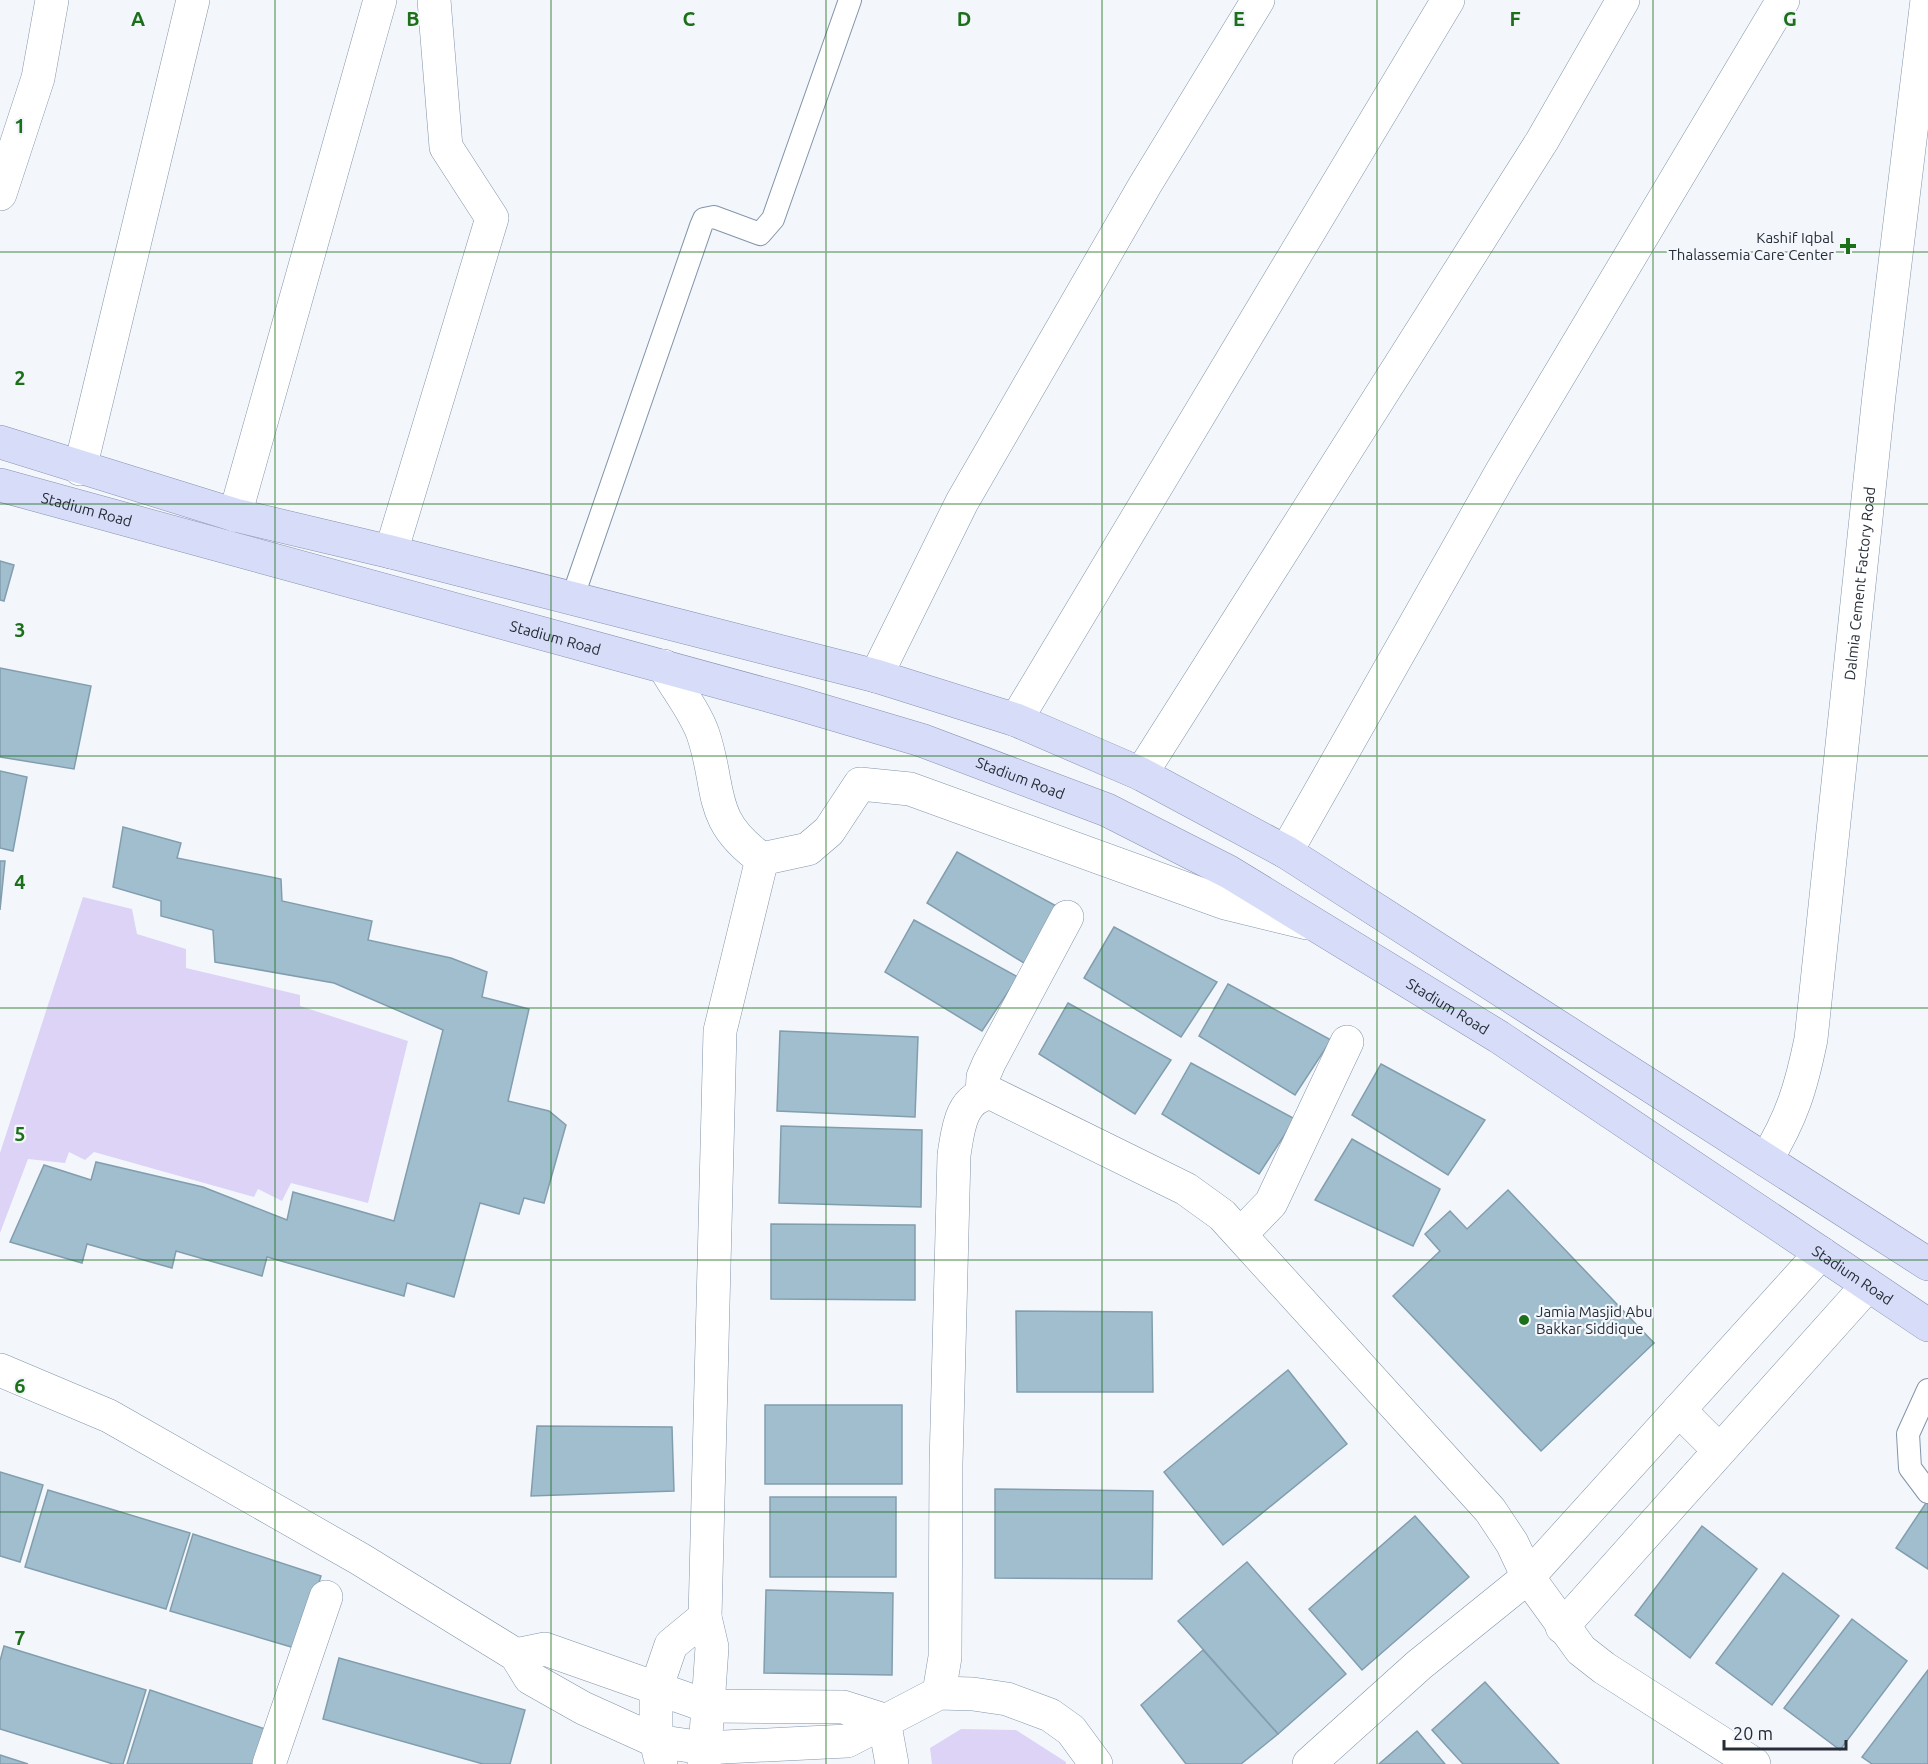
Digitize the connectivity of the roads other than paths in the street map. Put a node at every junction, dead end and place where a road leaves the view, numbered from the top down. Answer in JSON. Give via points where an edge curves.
{"nodes":[{"id":1,"x":52,"y":0,"type":"edge"},
{"id":2,"x":194,"y":0,"type":"edge"},
{"id":3,"x":380,"y":0,"type":"edge"},
{"id":4,"x":434,"y":0,"type":"edge"},
{"id":5,"x":850,"y":0,"type":"edge"},
{"id":6,"x":1258,"y":0,"type":"edge"},
{"id":7,"x":1448,"y":0,"type":"edge"},
{"id":8,"x":1623,"y":0,"type":"edge"},
{"id":9,"x":1783,"y":0,"type":"edge"},
{"id":10,"x":1927,"y":0,"type":"edge"},
{"id":11,"x":0,"y":194,"type":"edge"},
{"id":12,"x":0,"y":442,"type":"edge"},
{"id":13,"x":80,"y":469,"type":"junction"},
{"id":14,"x":0,"y":485,"type":"edge"},
{"id":15,"x":236,"y":515,"type":"junction"},
{"id":16,"x":391,"y":552,"type":"junction"},
{"id":17,"x":572,"y":599,"type":"junction"},
{"id":18,"x":664,"y":666,"type":"junction"},
{"id":19,"x":876,"y":676,"type":"junction"},
{"id":20,"x":1016,"y":720,"type":"junction"},
{"id":21,"x":1141,"y":774,"type":"junction"},
{"id":22,"x":1286,"y":852,"type":"junction"},
{"id":23,"x":762,"y":859,"type":"junction"},
{"id":24,"x":1067,"y":917,"type":"dead end"},
{"id":25,"x":1323,"y":927,"type":"junction"},
{"id":26,"x":1347,"y":1042,"type":"dead end"},
{"id":27,"x":982,"y":1094,"type":"junction"},
{"id":28,"x":1766,"y":1160,"type":"junction"},
{"id":29,"x":1241,"y":1234,"type":"junction"},
{"id":30,"x":1821,"y":1253,"type":"junction"},
{"id":31,"x":1928,"y":1264,"type":"edge"},
{"id":32,"x":1868,"y":1285,"type":"junction"},
{"id":33,"x":1928,"y":1325,"type":"edge"},
{"id":34,"x":0,"y":1370,"type":"edge"},
{"id":35,"x":1928,"y":1390,"type":"edge"},
{"id":36,"x":1679,"y":1410,"type":"junction"},
{"id":37,"x":1719,"y":1450,"type":"junction"},
{"id":38,"x":1928,"y":1492,"type":"edge"},
{"id":39,"x":1528,"y":1577,"type":"junction"},
{"id":40,"x":326,"y":1597,"type":"dead end"},
{"id":41,"x":705,"y":1617,"type":"junction"},
{"id":42,"x":1562,"y":1627,"type":"junction"},
{"id":43,"x":516,"y":1655,"type":"junction"},
{"id":44,"x":656,"y":1689,"type":"junction"},
{"id":45,"x":939,"y":1693,"type":"junction"},
{"id":46,"x":707,"y":1706,"type":"junction"},
{"id":47,"x":884,"y":1720,"type":"junction"},
{"id":48,"x":659,"y":1753,"type":"edge"},
{"id":49,"x":704,"y":1756,"type":"edge"},
{"id":50,"x":269,"y":1764,"type":"edge"},
{"id":51,"x":892,"y":1764,"type":"edge"},
{"id":52,"x":1096,"y":1764,"type":"edge"},
{"id":53,"x":1309,"y":1764,"type":"edge"},
{"id":54,"x":1754,"y":1764,"type":"edge"}],
"edges":[{"from":1,"to":11,"type":"street","via":[[38,78]]},
{"from":2,"to":13,"type":"street"},
{"from":3,"to":15,"type":"street"},
{"from":4,"to":16,"type":"street","via":[[446,147],[492,218]]},
{"from":5,"to":17,"type":"lane","via":[[773,219],[760,234],[714,217],[704,219]]},
{"from":6,"to":19,"type":"street","via":[[1145,185],[962,502]]},
{"from":7,"to":20,"type":"street"},
{"from":8,"to":21,"type":"street","via":[[1542,141]]},
{"from":9,"to":22,"type":"street","via":[[1502,471]]},
{"from":10,"to":28,"type":"street","name":"Dalmia Cement Factory Road","via":[[1879,395],[1811,1039],[1797,1100],[1787,1126]]},
{"from":12,"to":13,"type":"main road"},
{"from":13,"to":15,"type":"main road"},
{"from":14,"to":18,"type":"main road","name":"Stadium Road"},
{"from":15,"to":16,"type":"main road"},
{"from":16,"to":17,"type":"main road"},
{"from":17,"to":19,"type":"main road"},
{"from":18,"to":23,"type":"street","via":[[703,733],[720,813]]},
{"from":18,"to":25,"type":"main road","name":"Stadium Road","via":[[921,740],[1107,810],[1229,872]]},
{"from":19,"to":20,"type":"main road"},
{"from":20,"to":21,"type":"main road"},
{"from":21,"to":22,"type":"main road"},
{"from":22,"to":28,"type":"main road"},
{"from":23,"to":25,"type":"street","via":[[808,849],[829,831],[860,784],[910,789],[1225,903]]},
{"from":23,"to":41,"type":"street","via":[[720,1031]]},
{"from":24,"to":27,"type":"street","via":[[989,1064]]},
{"from":25,"to":30,"type":"main road","name":"Stadium Road","via":[[1499,1037]]},
{"from":26,"to":29,"type":"street","via":[[1271,1203]]},
{"from":27,"to":29,"type":"street","via":[[1002,1096],[1186,1189]]},
{"from":27,"to":45,"type":"street","via":[[969,1104],[960,1120],[954,1155],[945,1657]]},
{"from":28,"to":31,"type":"main road"},
{"from":29,"to":39,"type":"street","via":[[1490,1510]]},
{"from":30,"to":32,"type":"main road","name":"Stadium Road"},
{"from":30,"to":36,"type":"street"},
{"from":32,"to":33,"type":"main road","name":"Stadium Road"},
{"from":32,"to":37,"type":"street"},
{"from":34,"to":43,"type":"street","via":[[109,1416],[360,1558]]},
{"from":35,"to":38,"type":"lane","via":[[1908,1434],[1910,1468]]},
{"from":36,"to":37,"type":"street"},
{"from":36,"to":39,"type":"street"},
{"from":37,"to":42,"type":"street"},
{"from":39,"to":42,"type":"street"},
{"from":39,"to":53,"type":"street","via":[[1419,1665]]},
{"from":40,"to":50,"type":"street"},
{"from":41,"to":44,"type":"street","via":[[671,1645]]},
{"from":41,"to":46,"type":"street","via":[[712,1647]]},
{"from":42,"to":54,"type":"street","via":[[1581,1650],[1605,1668]]},
{"from":43,"to":44,"type":"street","via":[[545,1649]]},
{"from":43,"to":48,"type":"street","via":[[530,1678]]},
{"from":44,"to":46,"type":"street"},
{"from":44,"to":48,"type":"street"},
{"from":45,"to":47,"type":"street"},
{"from":45,"to":52,"type":"street","via":[[1007,1699],[1050,1715],[1071,1730]]},
{"from":46,"to":47,"type":"street","via":[[843,1707]]},
{"from":46,"to":49,"type":"street"},
{"from":47,"to":49,"type":"street","via":[[847,1741]]},
{"from":47,"to":51,"type":"street"},
{"from":48,"to":49,"type":"street"}]}
